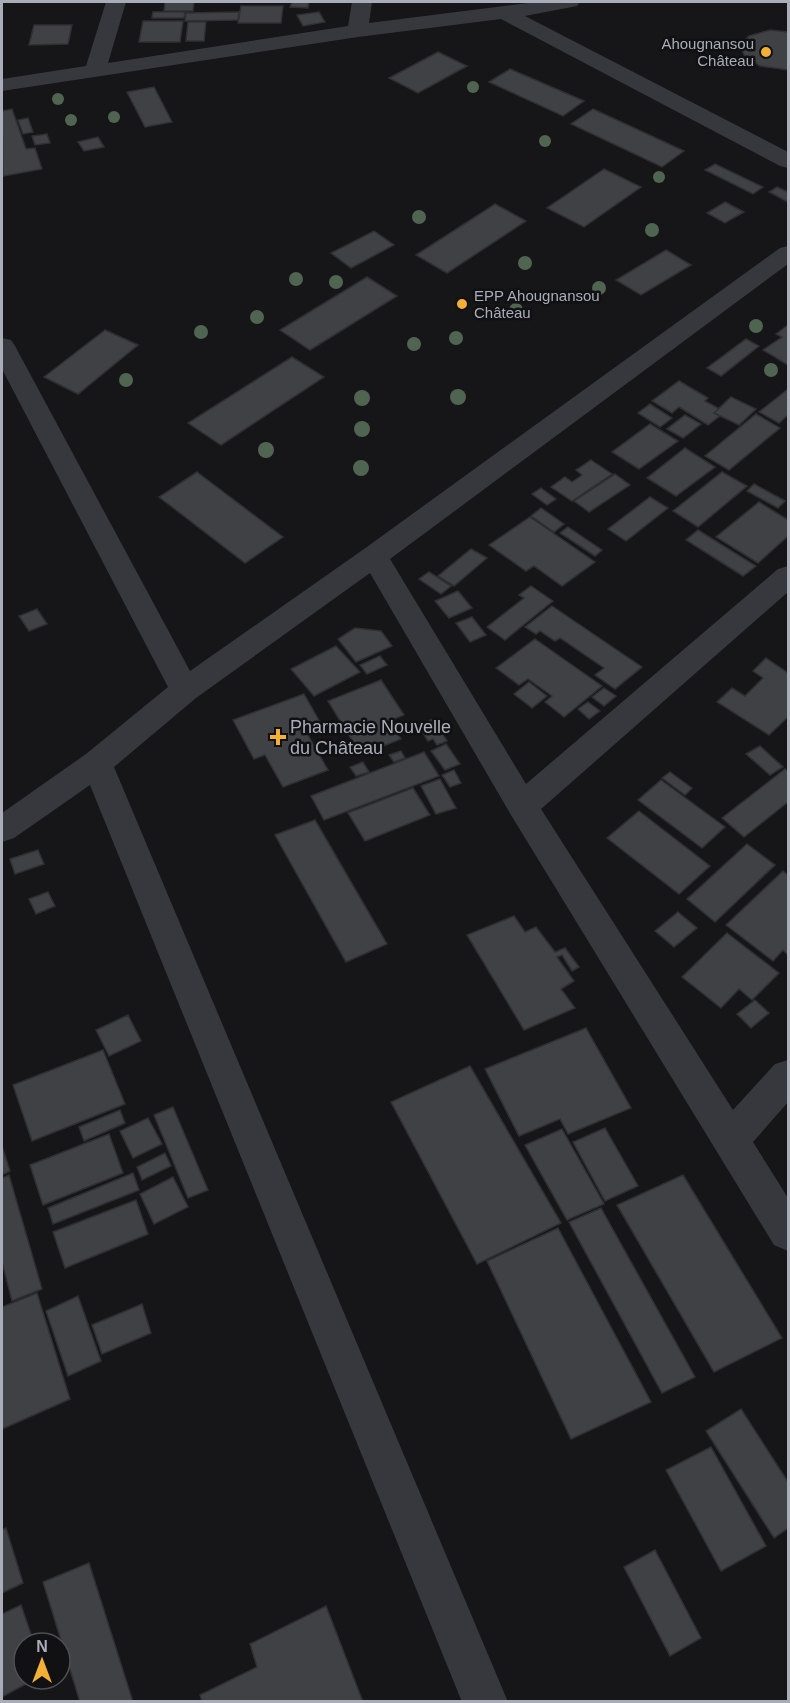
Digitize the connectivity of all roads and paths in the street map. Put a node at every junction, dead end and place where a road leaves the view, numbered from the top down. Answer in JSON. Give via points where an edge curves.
{"nodes":[{"id":1,"x":116,"y":2,"type":"edge"},
{"id":2,"x":362,"y":2,"type":"edge"},
{"id":3,"x":570,"y":2,"type":"edge"},
{"id":4,"x":504,"y":13,"type":"junction"},
{"id":5,"x":357,"y":31,"type":"junction"},
{"id":6,"x":95,"y":71,"type":"junction"},
{"id":7,"x":2,"y":85,"type":"edge"},
{"id":8,"x":789,"y":161,"type":"edge"},
{"id":9,"x":789,"y":253,"type":"edge"},
{"id":10,"x":2,"y":346,"type":"edge"},
{"id":11,"x":374,"y":556,"type":"junction"},
{"id":12,"x":789,"y":576,"type":"edge"},
{"id":13,"x":185,"y":690,"type":"junction"},
{"id":14,"x":97,"y":763,"type":"junction"},
{"id":15,"x":522,"y":806,"type":"junction"},
{"id":16,"x":2,"y":829,"type":"edge"},
{"id":17,"x":789,"y":1076,"type":"edge"},
{"id":18,"x":731,"y":1139,"type":"junction"},
{"id":19,"x":789,"y":1232,"type":"edge"},
{"id":20,"x":485,"y":1701,"type":"edge"}],
"edges":[{"from":1,"to":6,"type":"street"},
{"from":2,"to":5,"type":"street"},
{"from":3,"to":4,"type":"street"},
{"from":4,"to":5,"type":"street"},
{"from":4,"to":8,"type":"street"},
{"from":5,"to":6,"type":"street"},
{"from":6,"to":7,"type":"street"},
{"from":9,"to":11,"type":"street"},
{"from":10,"to":13,"type":"street"},
{"from":11,"to":13,"type":"street"},
{"from":11,"to":15,"type":"street"},
{"from":12,"to":15,"type":"street"},
{"from":13,"to":14,"type":"street"},
{"from":14,"to":16,"type":"street"},
{"from":14,"to":20,"type":"street"},
{"from":15,"to":18,"type":"street"},
{"from":17,"to":18,"type":"street"},
{"from":18,"to":19,"type":"street"}]}
